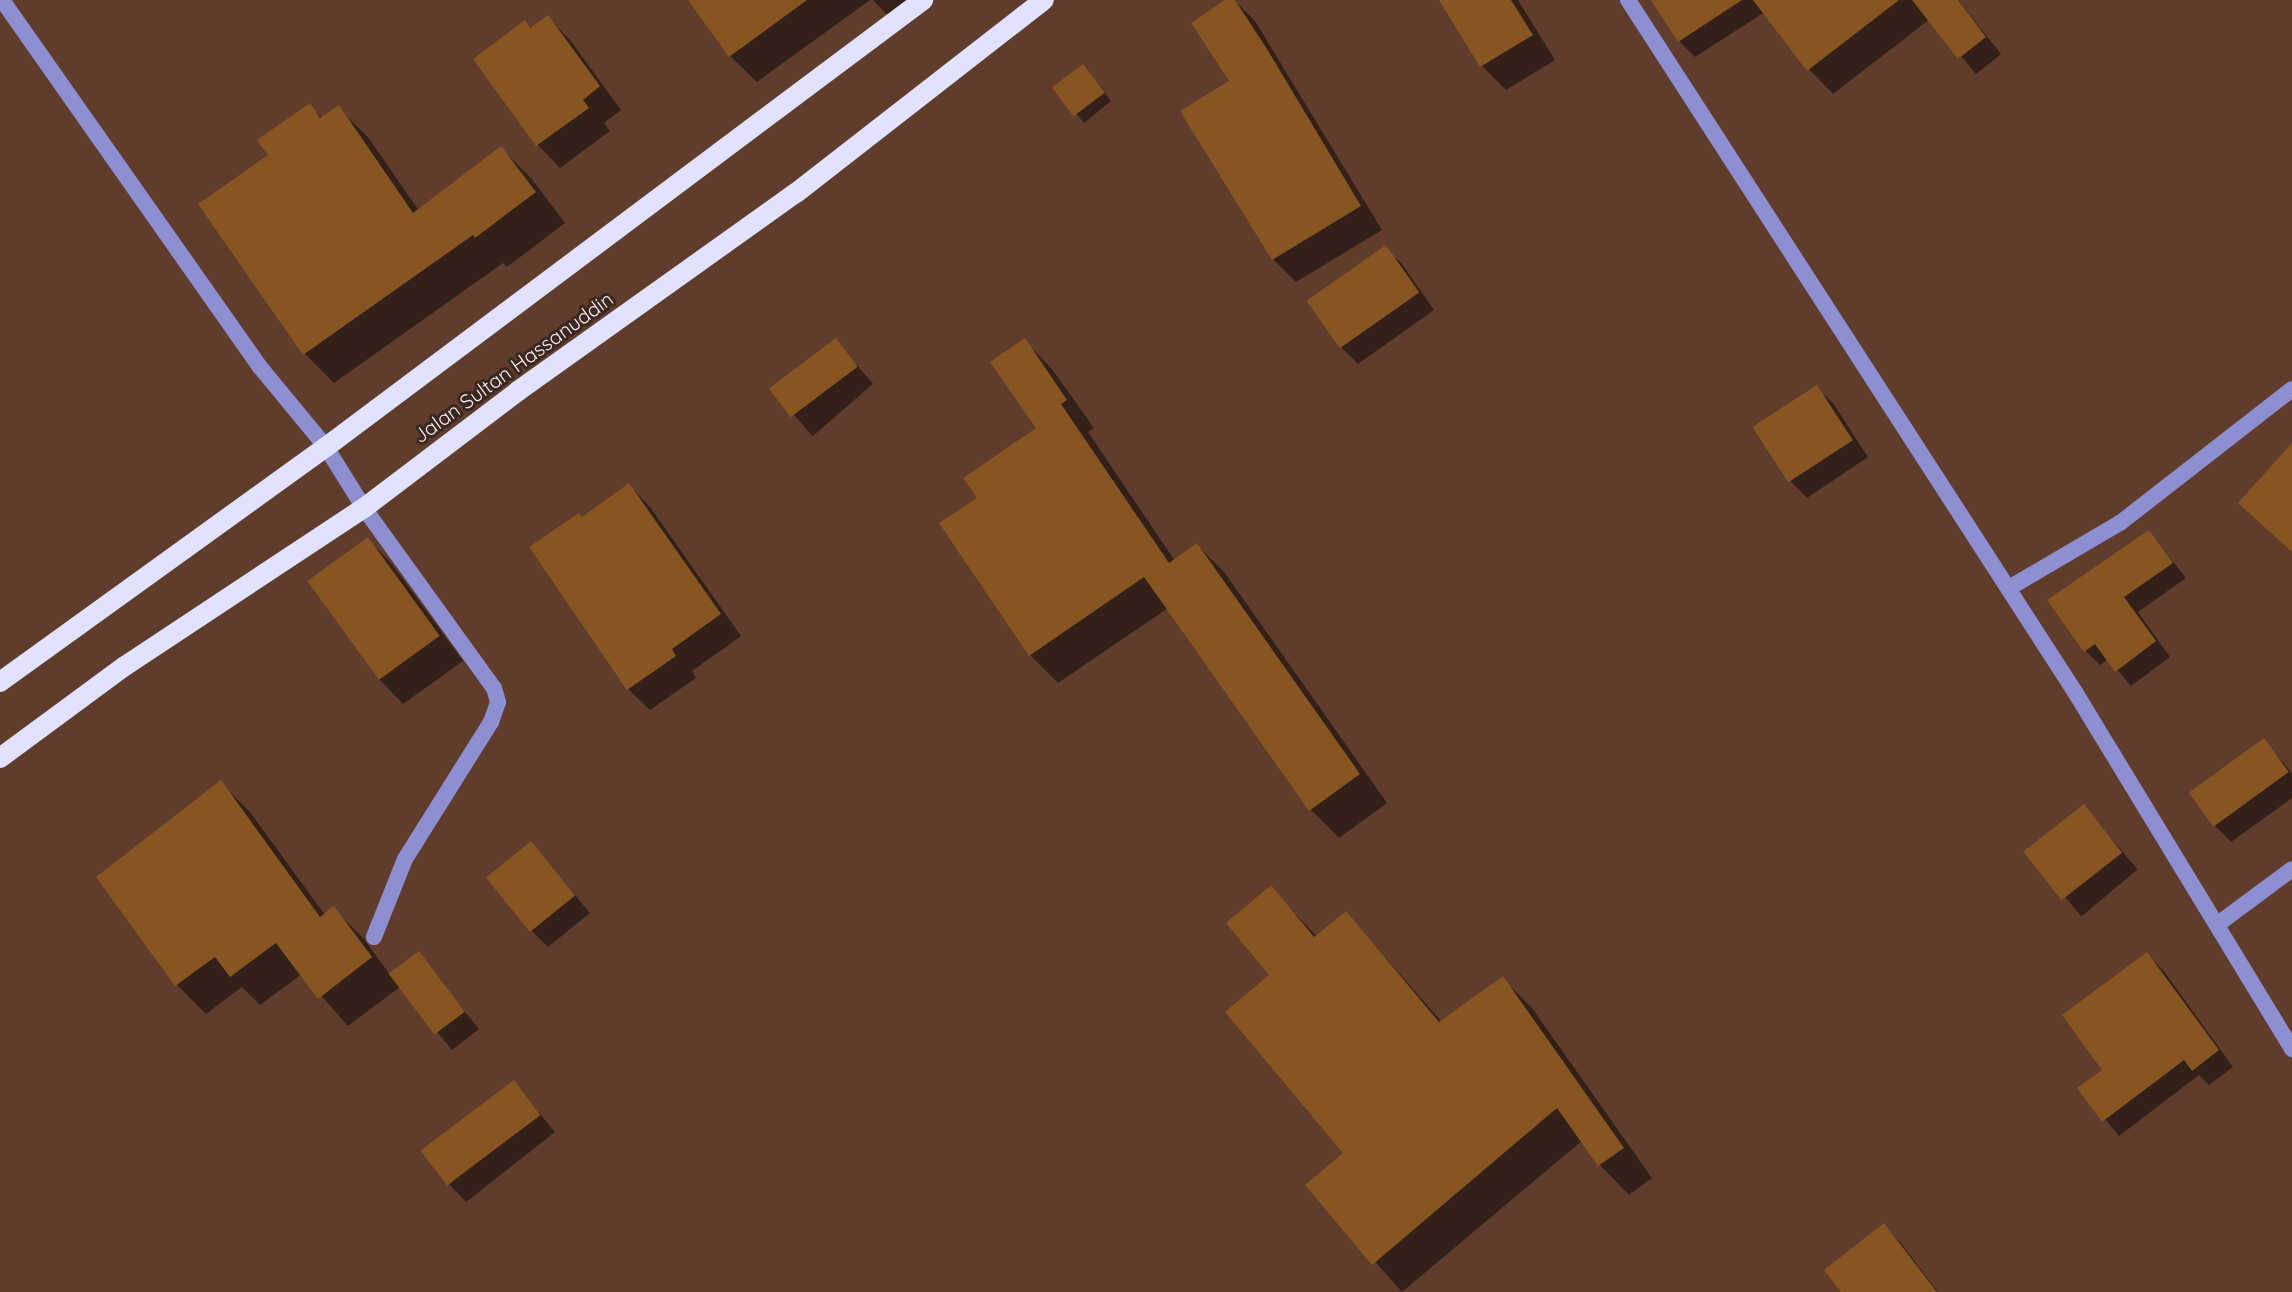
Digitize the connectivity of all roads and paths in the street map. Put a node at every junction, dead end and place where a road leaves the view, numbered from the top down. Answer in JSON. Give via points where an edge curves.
{"nodes":[{"id":1,"x":2,"y":0,"type":"edge"},
{"id":2,"x":923,"y":0,"type":"edge"},
{"id":3,"x":1044,"y":0,"type":"edge"},
{"id":4,"x":1628,"y":0,"type":"edge"},
{"id":5,"x":2292,"y":389,"type":"edge"},
{"id":6,"x":326,"y":447,"type":"junction"},
{"id":7,"x":364,"y":508,"type":"junction"},
{"id":8,"x":2009,"y":588,"type":"junction"},
{"id":9,"x":0,"y":682,"type":"edge"},
{"id":10,"x":0,"y":758,"type":"edge"},
{"id":11,"x":2292,"y":869,"type":"edge"},
{"id":12,"x":2218,"y":924,"type":"junction"},
{"id":13,"x":374,"y":937,"type":"dead end"},
{"id":14,"x":2292,"y":1049,"type":"edge"}],
"edges":[{"from":1,"to":6,"type":"street","via":[[260,367]]},
{"from":2,"to":6,"type":"main road"},
{"from":3,"to":7,"type":"main road","name":"Jalan Sultan Hassanuddin","via":[[796,193]]},
{"from":4,"to":8,"type":"street"},
{"from":5,"to":8,"type":"street","via":[[2120,523]]},
{"from":6,"to":7,"type":"street"},
{"from":6,"to":9,"type":"main road"},
{"from":7,"to":10,"type":"main road","name":"Jalan Sultan Hassanuddin","via":[[125,666]]},
{"from":7,"to":13,"type":"street","via":[[494,688],[498,702],[491,722],[405,859]]},
{"from":8,"to":12,"type":"street"},
{"from":11,"to":12,"type":"street"},
{"from":12,"to":14,"type":"street"}]}
